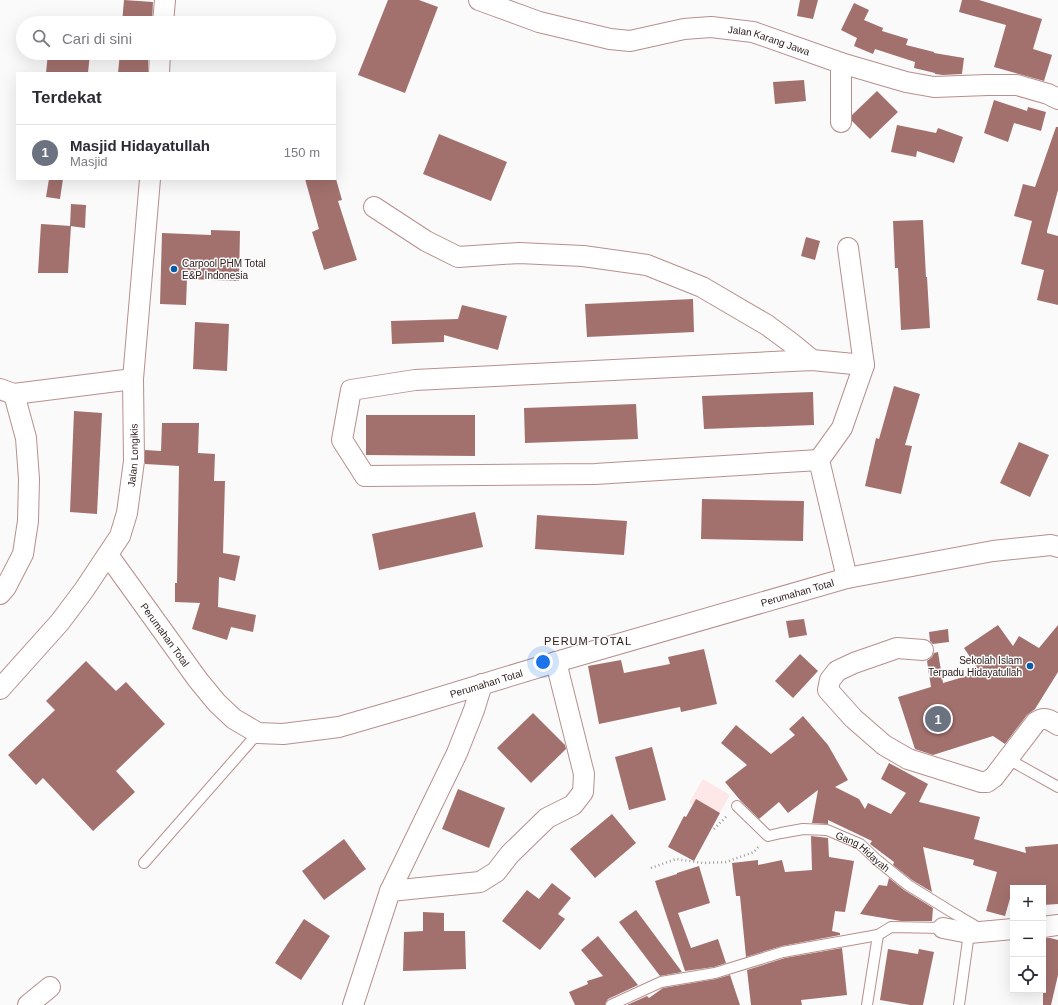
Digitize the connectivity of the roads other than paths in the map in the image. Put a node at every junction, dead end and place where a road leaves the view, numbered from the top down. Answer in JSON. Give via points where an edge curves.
{"nodes":[{"id":1,"x":165,"y":0,"type":"edge"},
{"id":2,"x":479,"y":0,"type":"edge"},
{"id":3,"x":164,"y":16,"type":"edge"},
{"id":4,"x":160,"y":60,"type":"edge"},
{"id":5,"x":841,"y":63,"type":"junction"},
{"id":6,"x":159,"y":72,"type":"edge"},
{"id":7,"x":1058,"y":99,"type":"edge"},
{"id":8,"x":841,"y":122,"type":"dead end"},
{"id":9,"x":150,"y":180,"type":"edge"},
{"id":10,"x":374,"y":207,"type":"dead end"},
{"id":11,"x":848,"y":248,"type":"dead end"},
{"id":12,"x":812,"y":360,"type":"junction"},
{"id":13,"x":864,"y":365,"type":"junction"},
{"id":14,"x":133,"y":379,"type":"junction"},
{"id":15,"x":7,"y":391,"type":"edge"},
{"id":16,"x":818,"y":460,"type":"junction"},
{"id":17,"x":1058,"y":547,"type":"edge"},
{"id":18,"x":108,"y":555,"type":"junction"},
{"id":19,"x":847,"y":578,"type":"junction"},
{"id":20,"x":0,"y":594,"type":"edge"},
{"id":21,"x":923,"y":650,"type":"dead end"},
{"id":22,"x":556,"y":662,"type":"junction"},
{"id":23,"x":482,"y":684,"type":"junction"},
{"id":24,"x":0,"y":689,"type":"edge"},
{"id":25,"x":1058,"y":725,"type":"edge"},
{"id":26,"x":258,"y":733,"type":"junction"},
{"id":27,"x":1008,"y":759,"type":"junction"},
{"id":28,"x":1058,"y":787,"type":"edge"},
{"id":29,"x":737,"y":806,"type":"road end"},
{"id":30,"x":144,"y":862,"type":"dead end"},
{"id":31,"x":390,"y":891,"type":"junction"},
{"id":32,"x":1058,"y":925,"type":"edge"},
{"id":33,"x":1046,"y":926,"type":"edge"},
{"id":34,"x":943,"y":928,"type":"joint"},
{"id":35,"x":1010,"y":929,"type":"edge"},
{"id":36,"x":977,"y":932,"type":"junction"},
{"id":37,"x":878,"y":936,"type":"junction"},
{"id":38,"x":50,"y":987,"type":"dead end"},
{"id":39,"x":359,"y":1003,"type":"edge"},
{"id":40,"x":28,"y":1005,"type":"edge"},
{"id":41,"x":611,"y":1005,"type":"edge"},
{"id":42,"x":867,"y":1005,"type":"edge"},
{"id":43,"x":959,"y":1005,"type":"edge"}],
"edges":[{"from":1,"to":3,"type":"street"},
{"from":2,"to":5,"type":"street","name":"Jalan Karang Jawa","via":[[539,22],[610,39],[630,41],[684,29],[711,27],[753,32]]},
{"from":4,"to":6,"type":"street"},
{"from":5,"to":7,"type":"street","name":"Jalan Karang Jawa","via":[[906,82],[934,87],[1017,85]]},
{"from":5,"to":8,"type":"street"},
{"from":9,"to":14,"type":"street","name":"Jalan Longikis"},
{"from":10,"to":12,"type":"street","via":[[426,241],[458,257],[519,253],[583,256],[647,265],[709,291],[767,326]]},
{"from":11,"to":13,"type":"street"},
{"from":12,"to":13,"type":"street"},
{"from":12,"to":16,"type":"street","via":[[415,380],[351,390],[342,440],[365,476],[595,474]]},
{"from":13,"to":16,"type":"street","via":[[842,428]]},
{"from":14,"to":15,"type":"street"},
{"from":14,"to":18,"type":"street","name":"Jalan Longikis","via":[[134,461],[127,514],[120,536]]},
{"from":15,"to":20,"type":"street","via":[[26,438],[29,479],[28,521],[23,554]]},
{"from":16,"to":19,"type":"street"},
{"from":17,"to":19,"type":"street","name":"Perumahan Total","via":[[1051,545],[993,551]]},
{"from":18,"to":24,"type":"street","name":"Jalan Longikis","via":[[60,622]]},
{"from":18,"to":26,"type":"street","name":"Perumahan Total","via":[[217,703],[234,719]]},
{"from":19,"to":22,"type":"street","name":"Perumahan Total"},
{"from":21,"to":27,"type":"street","via":[[897,648],[854,663],[837,671],[830,680],[828,690],[853,718],[884,745],[908,759],[987,782]]},
{"from":22,"to":23,"type":"street","name":"Perumahan Total"},
{"from":22,"to":31,"type":"street","via":[[584,774],[583,792],[572,806],[547,818],[510,854],[496,872],[480,882]]},
{"from":23,"to":26,"type":"street","name":"Perumahan Total","via":[[339,727],[283,734]]},
{"from":23,"to":31,"type":"street","via":[[457,754]]},
{"from":25,"to":27,"type":"street","via":[[1048,719],[1040,719]]},
{"from":26,"to":30,"type":"lane"},
{"from":27,"to":28,"type":"lane"},
{"from":29,"to":36,"type":"lane","name":"Gang Hidayah","via":[[768,836],[802,829],[827,830],[860,844],[908,885],[950,911]]},
{"from":31,"to":39,"type":"street"},
{"from":32,"to":33,"type":"street"},
{"from":34,"to":36,"type":"street"},
{"from":34,"to":37,"type":"lane","via":[[890,927]]},
{"from":35,"to":36,"type":"street"},
{"from":36,"to":43,"type":"lane"},
{"from":37,"to":41,"type":"lane","via":[[783,952],[715,973],[661,982]]},
{"from":37,"to":42,"type":"lane"},
{"from":38,"to":40,"type":"street"}]}
